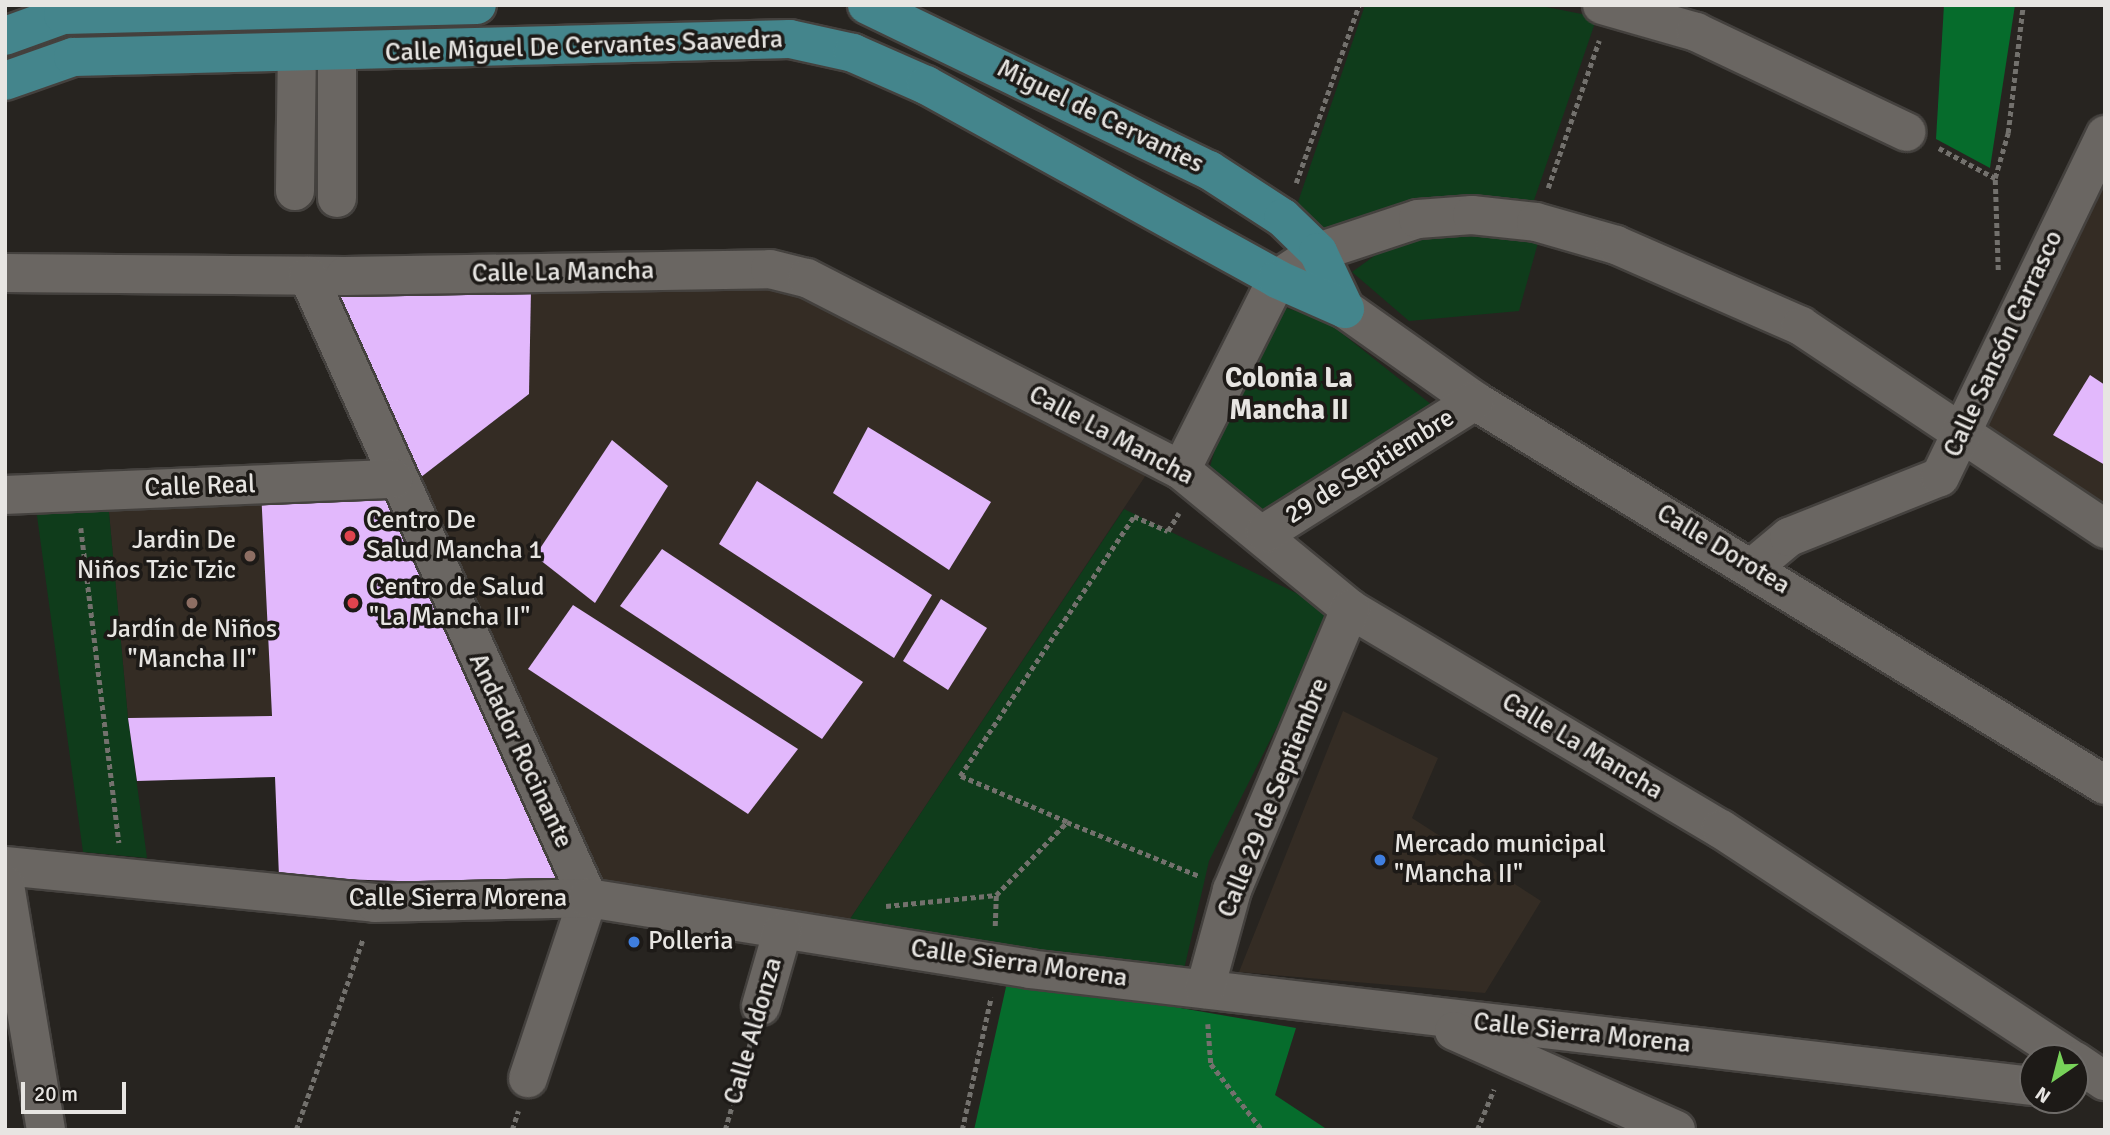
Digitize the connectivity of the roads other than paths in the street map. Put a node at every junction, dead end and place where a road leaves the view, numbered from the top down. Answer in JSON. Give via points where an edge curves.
{"nodes":[{"id":1,"x":477,"y":5,"type":"edge"},
{"id":2,"x":867,"y":5,"type":"edge"},
{"id":3,"x":1607,"y":6,"type":"edge"},
{"id":4,"x":5,"y":36,"type":"edge"},
{"id":5,"x":297,"y":53,"type":"junction"},
{"id":6,"x":337,"y":54,"type":"junction"},
{"id":7,"x":5,"y":81,"type":"edge"},
{"id":8,"x":1907,"y":132,"type":"road end"},
{"id":9,"x":2105,"y":135,"type":"edge"},
{"id":10,"x":295,"y":191,"type":"dead end"},
{"id":11,"x":337,"y":198,"type":"dead end"},
{"id":12,"x":1318,"y":252,"type":"junction"},
{"id":13,"x":5,"y":273,"type":"edge"},
{"id":14,"x":308,"y":276,"type":"junction"},
{"id":15,"x":1277,"y":279,"type":"junction"},
{"id":16,"x":1345,"y":309,"type":"junction"},
{"id":17,"x":1475,"y":401,"type":"junction"},
{"id":18,"x":1960,"y":435,"type":"junction"},
{"id":19,"x":1190,"y":476,"type":"junction"},
{"id":20,"x":394,"y":479,"type":"junction"},
{"id":21,"x":5,"y":495,"type":"edge"},
{"id":22,"x":2105,"y":528,"type":"edge"},
{"id":23,"x":1265,"y":533,"type":"junction"},
{"id":24,"x":1753,"y":567,"type":"junction"},
{"id":25,"x":1350,"y":609,"type":"junction"},
{"id":26,"x":2105,"y":785,"type":"edge"},
{"id":27,"x":5,"y":866,"type":"edge"},
{"id":28,"x":5,"y":885,"type":"edge"},
{"id":29,"x":588,"y":898,"type":"junction"},
{"id":30,"x":782,"y":933,"type":"junction"},
{"id":31,"x":1205,"y":989,"type":"junction"},
{"id":32,"x":761,"y":1006,"type":"road end"},
{"id":33,"x":1428,"y":1018,"type":"junction"},
{"id":34,"x":1628,"y":1037,"type":"junction"},
{"id":35,"x":2049,"y":1044,"type":"edge"},
{"id":36,"x":2089,"y":1070,"type":"edge"},
{"id":37,"x":528,"y":1078,"type":"dead end"},
{"id":38,"x":2105,"y":1081,"type":"edge"},
{"id":39,"x":2019,"y":1084,"type":"edge"},
{"id":40,"x":1602,"y":1094,"type":"junction"},
{"id":41,"x":46,"y":1130,"type":"edge"},
{"id":42,"x":1676,"y":1130,"type":"edge"}],
"edges":[{"from":1,"to":4,"type":"main road","via":[[63,15]]},
{"from":2,"to":12,"type":"main road","name":"Miguel de Cervantes","via":[[1107,117],[1283,218]]},
{"from":3,"to":8,"type":"street","via":[[1696,32]]},
{"from":5,"to":6,"type":"main road","name":"Calle Miguel De Cervantes Saavedra"},
{"from":5,"to":7,"type":"main road","name":"Calle Miguel De Cervantes Saavedra","via":[[73,57]]},
{"from":5,"to":10,"type":"street"},
{"from":6,"to":11,"type":"street"},
{"from":6,"to":15,"type":"main road","name":"Calle Miguel De Cervantes Saavedra","via":[[790,39],[853,54],[926,85]]},
{"from":9,"to":18,"type":"street","name":"Calle Sansón Carrasco"},
{"from":12,"to":15,"type":"street"},
{"from":12,"to":16,"type":"main road","name":"Calle Dorotea"},
{"from":12,"to":18,"type":"street","via":[[1418,219],[1472,215],[1536,222],[1616,245],[1801,326]]},
{"from":13,"to":14,"type":"street","name":"Calle La Mancha"},
{"from":14,"to":19,"type":"street","name":"Calle La Mancha","via":[[787,271]]},
{"from":14,"to":20,"type":"street","name":"Andador Rocinante"},
{"from":15,"to":16,"type":"main road","name":"Calle Dorotea"},
{"from":15,"to":19,"type":"street"},
{"from":16,"to":17,"type":"street","name":"Calle Dorotea"},
{"from":17,"to":23,"type":"street","name":"29 de Septiembre"},
{"from":17,"to":24,"type":"street","name":"Calle Dorotea"},
{"from":18,"to":22,"type":"street"},
{"from":18,"to":24,"type":"street","name":"Calle Sansón Carrasco","via":[[1940,477],[1789,537]]},
{"from":19,"to":23,"type":"street","name":"Calle La Mancha"},
{"from":20,"to":21,"type":"street","name":"Calle Real"},
{"from":20,"to":29,"type":"street","name":"Andador Rocinante"},
{"from":23,"to":25,"type":"street","name":"Calle La Mancha"},
{"from":24,"to":26,"type":"street","name":"Calle Dorotea"},
{"from":25,"to":31,"type":"street","name":"Calle 29 de Septiembre","via":[[1232,890]]},
{"from":25,"to":35,"type":"street","name":"Calle La Mancha","via":[[1721,829]]},
{"from":27,"to":29,"type":"street","name":"Calle Sierra Morena","via":[[375,903]]},
{"from":28,"to":41,"type":"street"},
{"from":29,"to":30,"type":"street","name":"Calle Sierra Morena"},
{"from":29,"to":37,"type":"street"},
{"from":30,"to":31,"type":"street","name":"Calle Sierra Morena"},
{"from":30,"to":32,"type":"street","name":"Calle Aldonza"},
{"from":31,"to":33,"type":"street","name":"Calle Sierra Morena"},
{"from":33,"to":34,"type":"street","name":"Calle Sierra Morena"},
{"from":33,"to":40,"type":"street"},
{"from":34,"to":39,"type":"street","name":"Calle Sierra Morena"},
{"from":34,"to":40,"type":"street"},
{"from":36,"to":38,"type":"street"},
{"from":40,"to":42,"type":"street"}]}
